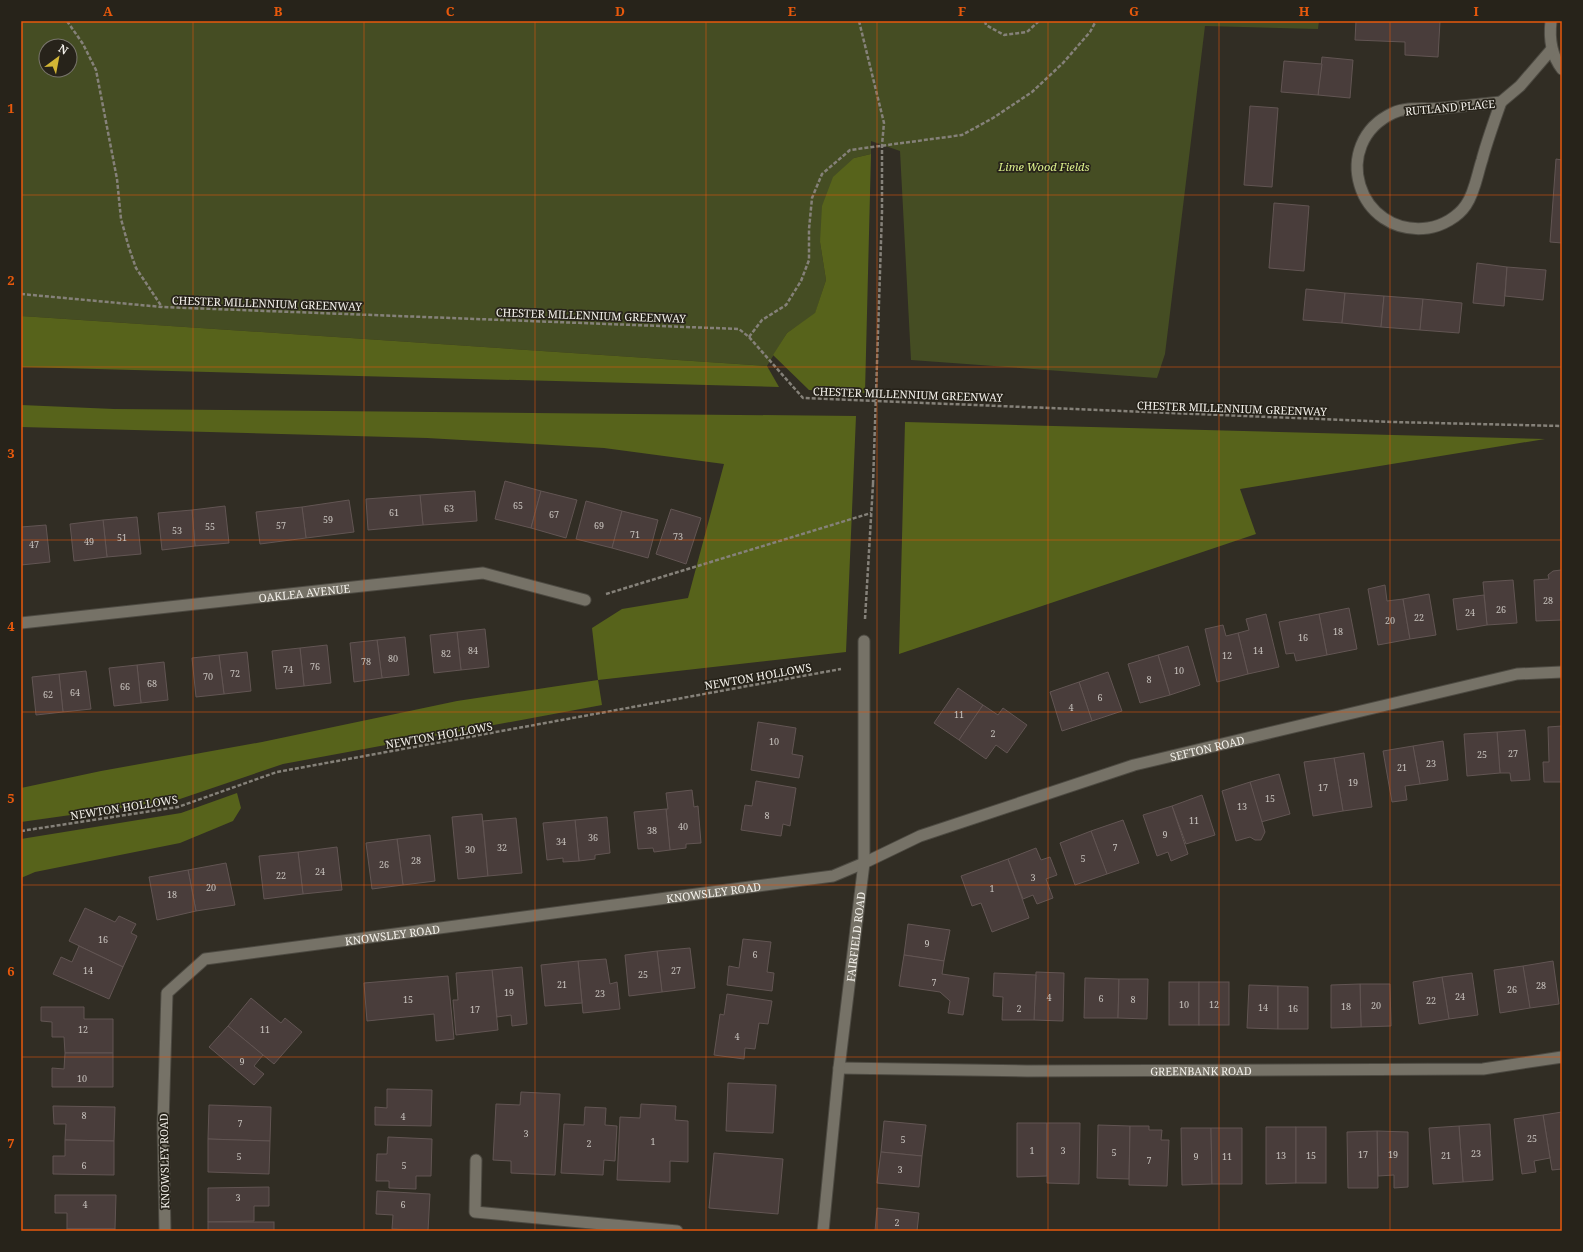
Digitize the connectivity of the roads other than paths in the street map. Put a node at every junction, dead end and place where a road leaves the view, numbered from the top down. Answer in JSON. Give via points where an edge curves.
{"nodes":[{"id":1,"x":1551,"y":21,"type":"edge"},
{"id":2,"x":1552,"y":50,"type":"junction"},
{"id":3,"x":1562,"y":69,"type":"edge"},
{"id":4,"x":1501,"y":102,"type":"junction"},
{"id":5,"x":585,"y":600,"type":"road end"},
{"id":6,"x":21,"y":623,"type":"edge"},
{"id":7,"x":864,"y":641,"type":"road end"},
{"id":8,"x":1562,"y":672,"type":"edge"},
{"id":9,"x":864,"y":863,"type":"junction"},
{"id":10,"x":1562,"y":1056,"type":"edge"},
{"id":11,"x":839,"y":1068,"type":"junction"},
{"id":12,"x":476,"y":1160,"type":"dead end"},
{"id":13,"x":165,"y":1231,"type":"edge"},
{"id":14,"x":677,"y":1231,"type":"edge"},
{"id":15,"x":823,"y":1231,"type":"edge"}],
"edges":[{"from":1,"to":2,"type":"street"},
{"from":2,"to":3,"type":"street"},
{"from":2,"to":4,"type":"street","name":"RUTLAND PLACE","via":[[1520,86]]},
{"from":4,"to":4,"type":"street","name":"RUTLAND PLACE","via":[[1474,190],[1466,206],[1451,219],[1435,227],[1416,229],[1397,226],[1380,217],[1366,202],[1358,182],[1357,161],[1363,141],[1376,124],[1393,113],[1414,108]]},
{"from":5,"to":6,"type":"street","name":"OAKLEA AVENUE","via":[[483,572]]},
{"from":7,"to":9,"type":"street","name":"FAIRFIELD ROAD"},
{"from":8,"to":9,"type":"street","name":"SEFTON ROAD","via":[[1517,674],[1134,766],[920,836]]},
{"from":9,"to":11,"type":"street","name":"FAIRFIELD ROAD"},
{"from":9,"to":13,"type":"street","name":"KNOWSLEY ROAD","via":[[833,876],[205,959],[167,993],[163,1124]]},
{"from":10,"to":11,"type":"street","name":"GREENBANK ROAD","via":[[1483,1069],[1027,1071]]},
{"from":11,"to":15,"type":"street","name":"FAIRFIELD ROAD"},
{"from":12,"to":14,"type":"street","via":[[475,1212]]}]}
